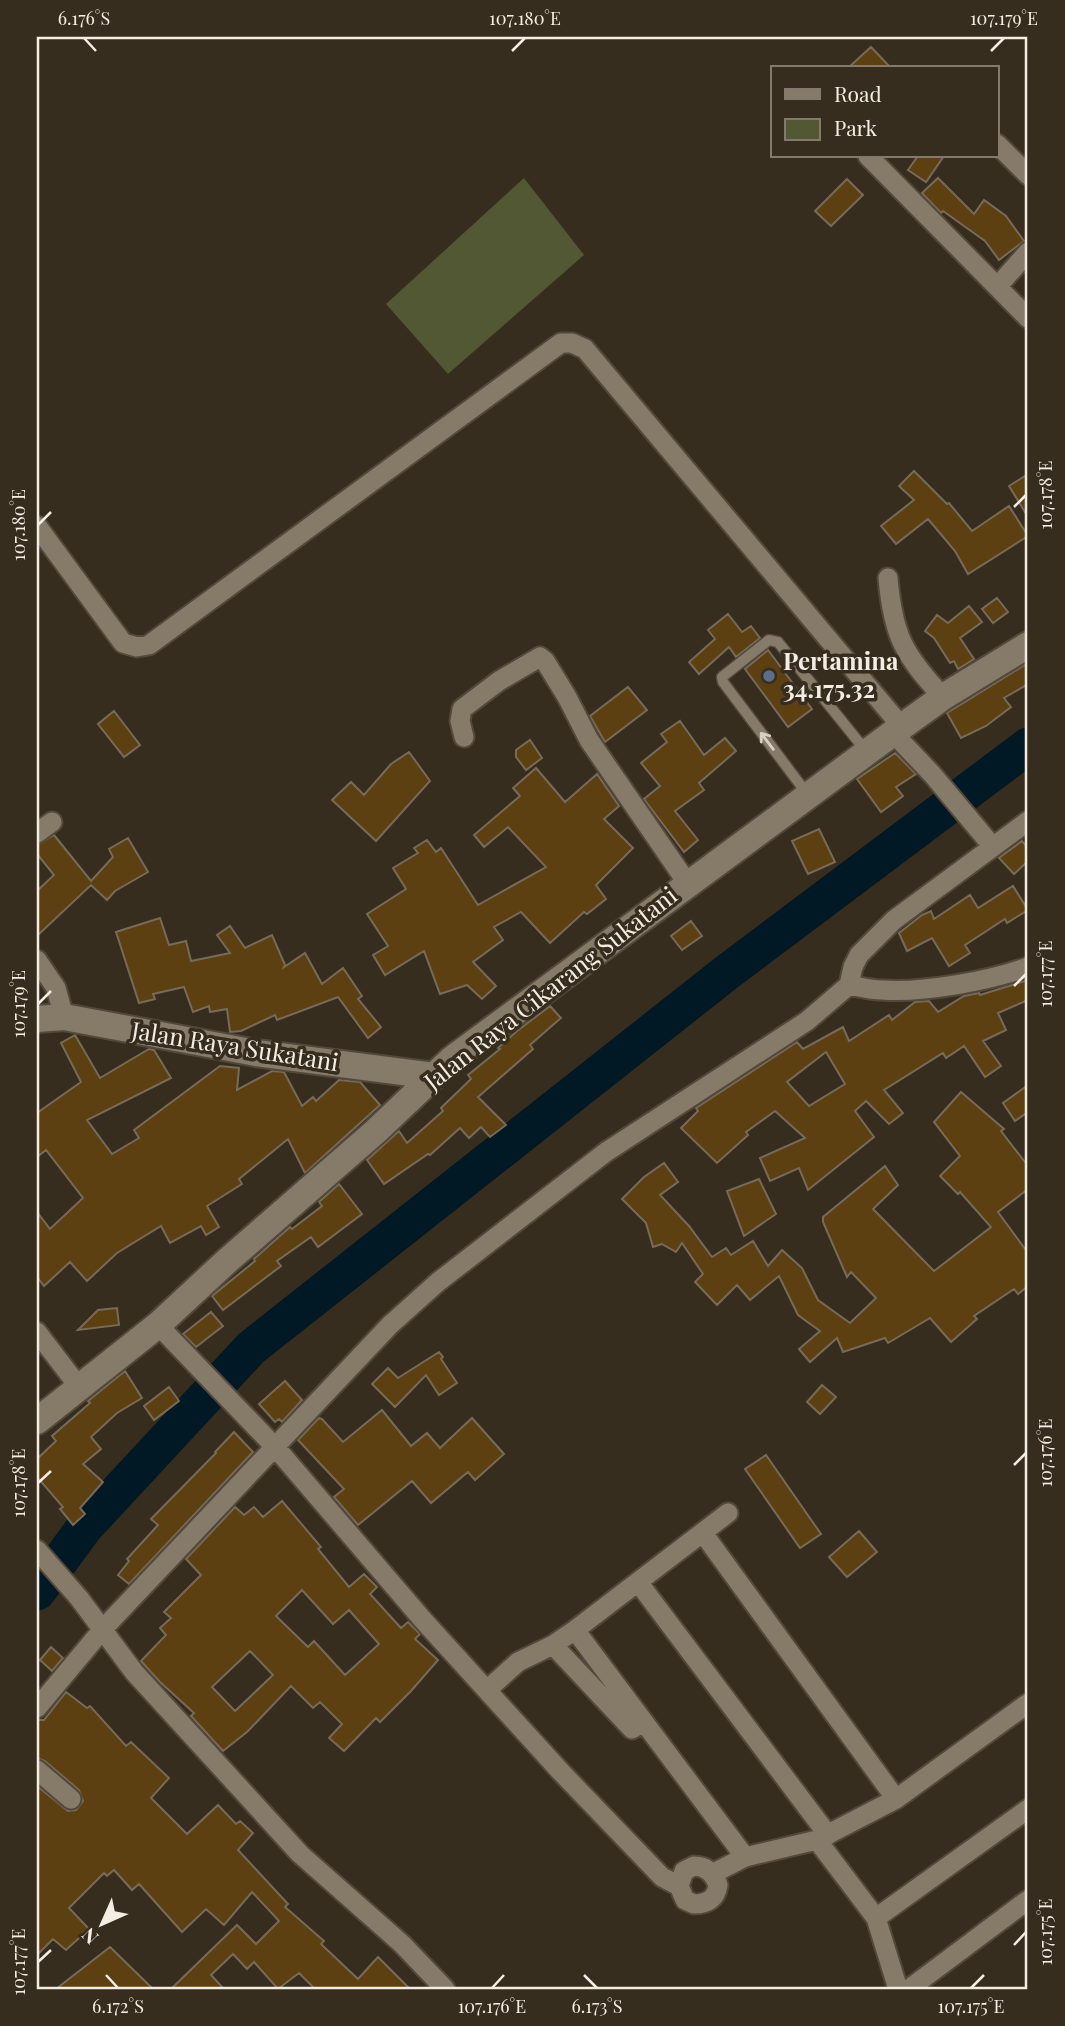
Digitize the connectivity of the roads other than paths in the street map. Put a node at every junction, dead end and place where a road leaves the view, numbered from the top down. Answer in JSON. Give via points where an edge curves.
{"nodes":[{"id":1,"x":998,"y":145,"type":"edge"},
{"id":2,"x":870,"y":158,"type":"edge"},
{"id":3,"x":1028,"y":174,"type":"edge"},
{"id":4,"x":1028,"y":252,"type":"edge"},
{"id":5,"x":997,"y":287,"type":"junction"},
{"id":6,"x":1028,"y":318,"type":"edge"},
{"id":7,"x":37,"y":526,"type":"edge"},
{"id":8,"x":888,"y":578,"type":"dead end"},
{"id":9,"x":1028,"y":645,"type":"edge"},
{"id":10,"x":943,"y":697,"type":"junction"},
{"id":11,"x":898,"y":730,"type":"junction"},
{"id":12,"x":464,"y":737,"type":"dead end"},
{"id":13,"x":867,"y":752,"type":"junction"},
{"id":14,"x":809,"y":795,"type":"junction"},
{"id":15,"x":1028,"y":821,"type":"edge"},
{"id":16,"x":993,"y":847,"type":"junction"},
{"id":17,"x":688,"y":884,"type":"junction"},
{"id":18,"x":37,"y":960,"type":"edge"},
{"id":19,"x":1028,"y":967,"type":"edge"},
{"id":20,"x":849,"y":985,"type":"junction"},
{"id":21,"x":64,"y":1017,"type":"junction"},
{"id":22,"x":37,"y":1019,"type":"edge"},
{"id":23,"x":434,"y":1076,"type":"junction"},
{"id":24,"x":37,"y":1332,"type":"edge"},
{"id":25,"x":165,"y":1334,"type":"junction"},
{"id":26,"x":79,"y":1387,"type":"junction"},
{"id":27,"x":37,"y":1421,"type":"edge"},
{"id":28,"x":276,"y":1448,"type":"junction"},
{"id":29,"x":728,"y":1513,"type":"dead end"},
{"id":30,"x":703,"y":1533,"type":"junction"},
{"id":31,"x":38,"y":1551,"type":"edge"},
{"id":32,"x":638,"y":1582,"type":"junction"},
{"id":33,"x":102,"y":1630,"type":"junction"},
{"id":34,"x":575,"y":1630,"type":"junction"},
{"id":35,"x":553,"y":1645,"type":"junction"},
{"id":36,"x":487,"y":1690,"type":"junction"},
{"id":37,"x":1028,"y":1706,"type":"edge"},
{"id":38,"x":37,"y":1707,"type":"edge"},
{"id":39,"x":643,"y":1722,"type":"junction"},
{"id":40,"x":37,"y":1770,"type":"edge"},
{"id":41,"x":71,"y":1799,"type":"dead end"},
{"id":42,"x":896,"y":1799,"type":"junction"},
{"id":43,"x":1028,"y":1810,"type":"edge"},
{"id":44,"x":823,"y":1837,"type":"junction"},
{"id":45,"x":745,"y":1857,"type":"junction"},
{"id":46,"x":712,"y":1874,"type":"junction"},
{"id":47,"x":679,"y":1886,"type":"junction"},
{"id":48,"x":1028,"y":1900,"type":"edge"},
{"id":49,"x":876,"y":1918,"type":"junction"},
{"id":50,"x":445,"y":1989,"type":"edge"},
{"id":51,"x":898,"y":1989,"type":"edge"},
{"id":52,"x":909,"y":1989,"type":"edge"}],
"edges":[{"from":1,"to":3,"type":"street"},
{"from":2,"to":5,"type":"street"},
{"from":4,"to":5,"type":"street"},
{"from":5,"to":6,"type":"street"},
{"from":7,"to":11,"type":"street","via":[[123,643],[149,645],[561,343],[572,343],[585,349]]},
{"from":8,"to":10,"type":"street","via":[[891,611],[901,641],[914,665]]},
{"from":9,"to":10,"type":"main road","name":"Jalan Raya Cikarang Sukatani"},
{"from":10,"to":11,"type":"main road","name":"Jalan Raya Cikarang Sukatani"},
{"from":11,"to":13,"type":"main road","name":"Jalan Raya Cikarang Sukatani"},
{"from":11,"to":16,"type":"street"},
{"from":12,"to":17,"type":"street","via":[[462,709],[540,657],[589,740]]},
{"from":13,"to":14,"type":"main road","name":"Jalan Raya Cikarang Sukatani"},
{"from":14,"to":13,"type":"lane","one_way":true,"via":[[723,682],[722,677],[769,640],[778,642]]},
{"from":14,"to":17,"type":"main road","name":"Jalan Raya Cikarang Sukatani"},
{"from":15,"to":16,"type":"street"},
{"from":16,"to":20,"type":"street","via":[[894,920],[859,955]]},
{"from":17,"to":23,"type":"main road","name":"Jalan Raya Cikarang Sukatani"},
{"from":18,"to":21,"type":"street","via":[[57,988]]},
{"from":19,"to":20,"type":"street","via":[[934,988],[883,990]]},
{"from":20,"to":28,"type":"street","via":[[807,1021],[606,1152],[438,1282],[390,1325]]},
{"from":21,"to":22,"type":"main road","name":"Jalan Raya Sukatani"},
{"from":21,"to":23,"type":"main road","name":"Jalan Raya Sukatani","via":[[256,1053]]},
{"from":23,"to":25,"type":"main road","name":"Jalan Raya Cikarang Sukatani","via":[[227,1261]]},
{"from":24,"to":26,"type":"street"},
{"from":25,"to":26,"type":"main road","name":"Jalan Raya Cikarang Sukatani"},
{"from":25,"to":28,"type":"street"},
{"from":26,"to":27,"type":"main road","name":"Jalan Raya Cikarang Sukatani"},
{"from":28,"to":33,"type":"street"},
{"from":28,"to":36,"type":"street"},
{"from":29,"to":30,"type":"street"},
{"from":30,"to":32,"type":"street"},
{"from":30,"to":42,"type":"street"},
{"from":31,"to":33,"type":"street"},
{"from":32,"to":34,"type":"street"},
{"from":32,"to":44,"type":"street"},
{"from":33,"to":38,"type":"street"},
{"from":33,"to":50,"type":"street","via":[[134,1672],[300,1854],[402,1944]]},
{"from":34,"to":35,"type":"street"},
{"from":34,"to":39,"type":"street"},
{"from":35,"to":36,"type":"street","via":[[518,1662]]},
{"from":35,"to":39,"type":"street","via":[[632,1729]]},
{"from":36,"to":47,"type":"street","via":[[622,1837],[662,1877]]},
{"from":37,"to":42,"type":"street"},
{"from":39,"to":45,"type":"street"},
{"from":40,"to":41,"type":"street"},
{"from":42,"to":44,"type":"street"},
{"from":43,"to":49,"type":"street"},
{"from":44,"to":45,"type":"street"},
{"from":44,"to":49,"type":"street"},
{"from":45,"to":46,"type":"street"},
{"from":46,"to":47,"type":"street","via":[[701,1866],[690,1867]]},
{"from":46,"to":47,"type":"street","via":[[717,1891],[704,1904],[688,1902]]},
{"from":48,"to":52,"type":"street"},
{"from":49,"to":51,"type":"street"}]}
